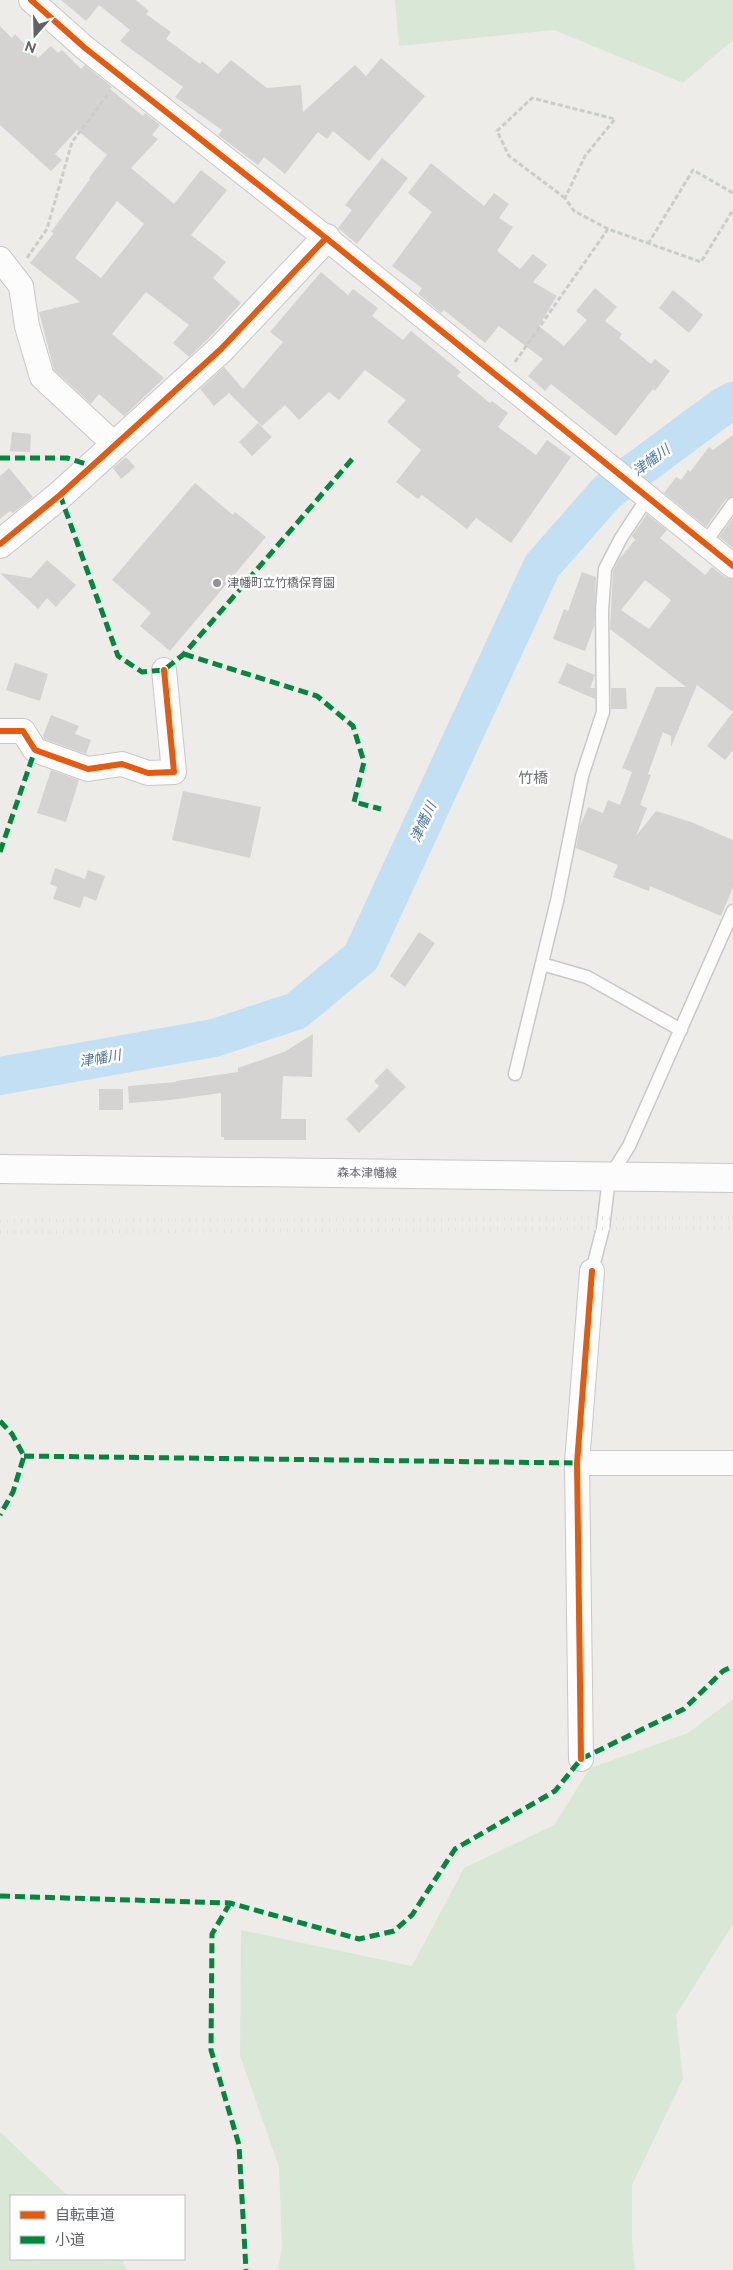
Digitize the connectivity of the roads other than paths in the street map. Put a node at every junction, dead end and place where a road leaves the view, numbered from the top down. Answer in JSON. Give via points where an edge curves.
{"nodes":[{"id":1,"x":31,"y":0,"type":"edge"},
{"id":2,"x":326,"y":238,"type":"junction"},
{"id":3,"x":7,"y":268,"type":"edge"},
{"id":4,"x":115,"y":445,"type":"junction"},
{"id":5,"x":648,"y":497,"type":"junction"},
{"id":6,"x":733,"y":504,"type":"edge"},
{"id":7,"x":705,"y":543,"type":"junction"},
{"id":8,"x":0,"y":544,"type":"edge"},
{"id":9,"x":733,"y":566,"type":"edge"},
{"id":10,"x":164,"y":670,"type":"dead end"},
{"id":11,"x":0,"y":731,"type":"edge"},
{"id":12,"x":732,"y":918,"type":"edge"},
{"id":13,"x":542,"y":964,"type":"junction"},
{"id":14,"x":681,"y":1030,"type":"junction"},
{"id":15,"x":514,"y":1074,"type":"dead end"},
{"id":16,"x":0,"y":1169,"type":"edge"},
{"id":17,"x":609,"y":1178,"type":"junction"},
{"id":18,"x":733,"y":1178,"type":"edge"},
{"id":19,"x":592,"y":1271,"type":"joint"},
{"id":20,"x":577,"y":1463,"type":"junction"},
{"id":21,"x":733,"y":1463,"type":"edge"},
{"id":22,"x":581,"y":1759,"type":"dead end"}],
"edges":[{"from":1,"to":2,"type":"street","via":[[85,48]]},
{"from":2,"to":4,"type":"main road","via":[[221,349]]},
{"from":2,"to":5,"type":"street"},
{"from":3,"to":4,"type":"street","via":[[21,286],[27,326],[42,378]]},
{"from":4,"to":8,"type":"main road"},
{"from":5,"to":7,"type":"street"},
{"from":5,"to":13,"type":"lane","via":[[605,569],[603,712],[582,776]]},
{"from":6,"to":7,"type":"lane"},
{"from":7,"to":9,"type":"street"},
{"from":10,"to":11,"type":"street","via":[[174,772],[148,773],[122,764],[88,769],[35,750],[23,731]]},
{"from":12,"to":14,"type":"lane"},
{"from":13,"to":14,"type":"lane","via":[[587,977]]},
{"from":13,"to":15,"type":"lane"},
{"from":14,"to":17,"type":"lane","via":[[629,1146]]},
{"from":16,"to":17,"type":"main road","name":"森本津幡線"},
{"from":17,"to":18,"type":"main road","name":"森本津幡線"},
{"from":17,"to":19,"type":"lane","via":[[603,1228]]},
{"from":19,"to":20,"type":"street"},
{"from":20,"to":21,"type":"street"},
{"from":20,"to":22,"type":"street"}]}
